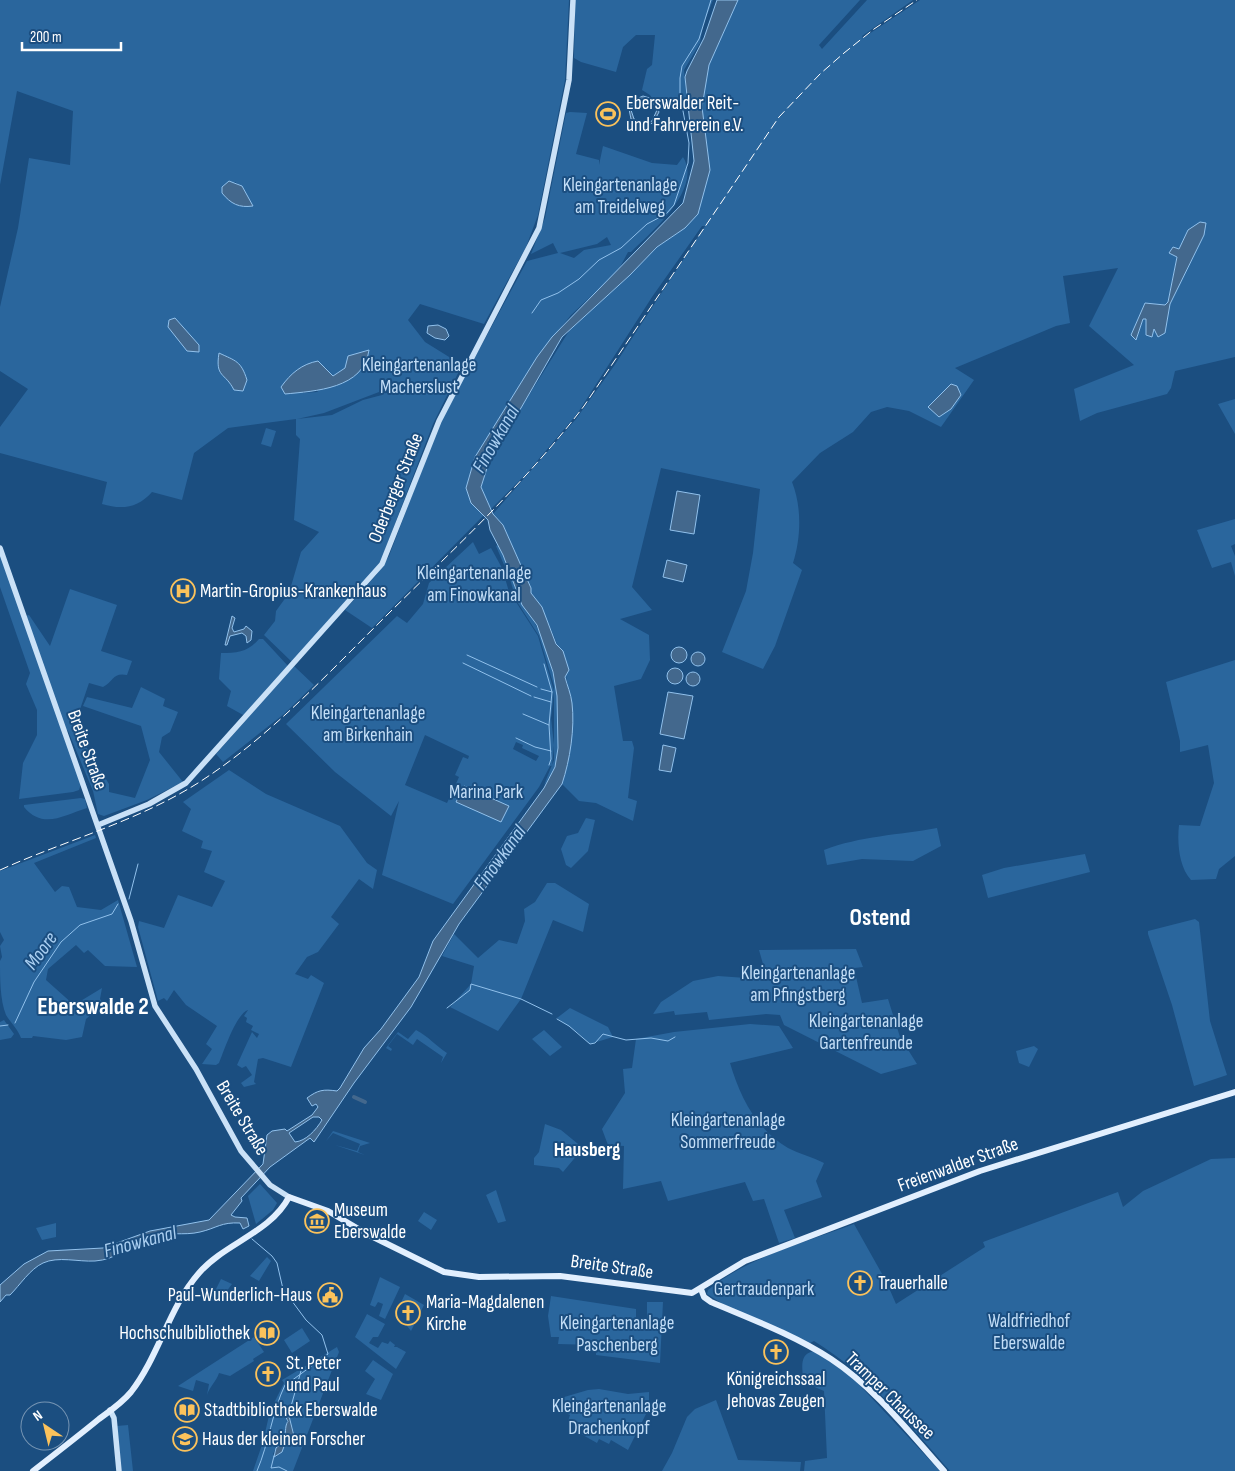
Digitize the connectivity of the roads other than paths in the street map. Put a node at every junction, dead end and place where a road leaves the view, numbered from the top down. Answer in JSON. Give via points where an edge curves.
{"nodes":[{"id":1,"x":573,"y":0,"type":"edge"},
{"id":2,"x":0,"y":548,"type":"edge"},
{"id":3,"x":98,"y":825,"type":"junction"},
{"id":4,"x":1235,"y":1092,"type":"edge"},
{"id":5,"x":289,"y":1197,"type":"junction"},
{"id":6,"x":701,"y":1289,"type":"junction"},
{"id":7,"x":110,"y":1410,"type":"junction"},
{"id":8,"x":33,"y":1471,"type":"edge"},
{"id":9,"x":119,"y":1471,"type":"edge"},
{"id":10,"x":944,"y":1471,"type":"edge"}],
"edges":[{"from":1,"to":3,"type":"main road","name":"Oderberger Straße","via":[[566,101],[538,228],[439,421],[382,564],[186,783],[149,804]]},
{"from":2,"to":3,"type":"main road","name":"Breite Straße"},
{"from":3,"to":5,"type":"main road","name":"Breite Straße","via":[[131,921],[155,1006],[196,1069],[241,1151],[264,1179]]},
{"from":4,"to":6,"type":"main road","name":"Freienwalder Straße","via":[[980,1171],[745,1261]]},
{"from":5,"to":6,"type":"main road","name":"Breite Straße","via":[[328,1211],[444,1272],[479,1276],[560,1276],[688,1293]]},
{"from":5,"to":7,"type":"main road","via":[[270,1221],[198,1274],[141,1377],[126,1398]]},
{"from":6,"to":10,"type":"main road","name":"Tramper Chaussee","via":[[711,1302],[812,1347],[842,1366],[868,1389]]},
{"from":7,"to":8,"type":"main road"},
{"from":7,"to":9,"type":"main road","via":[[114,1418]]}]}
